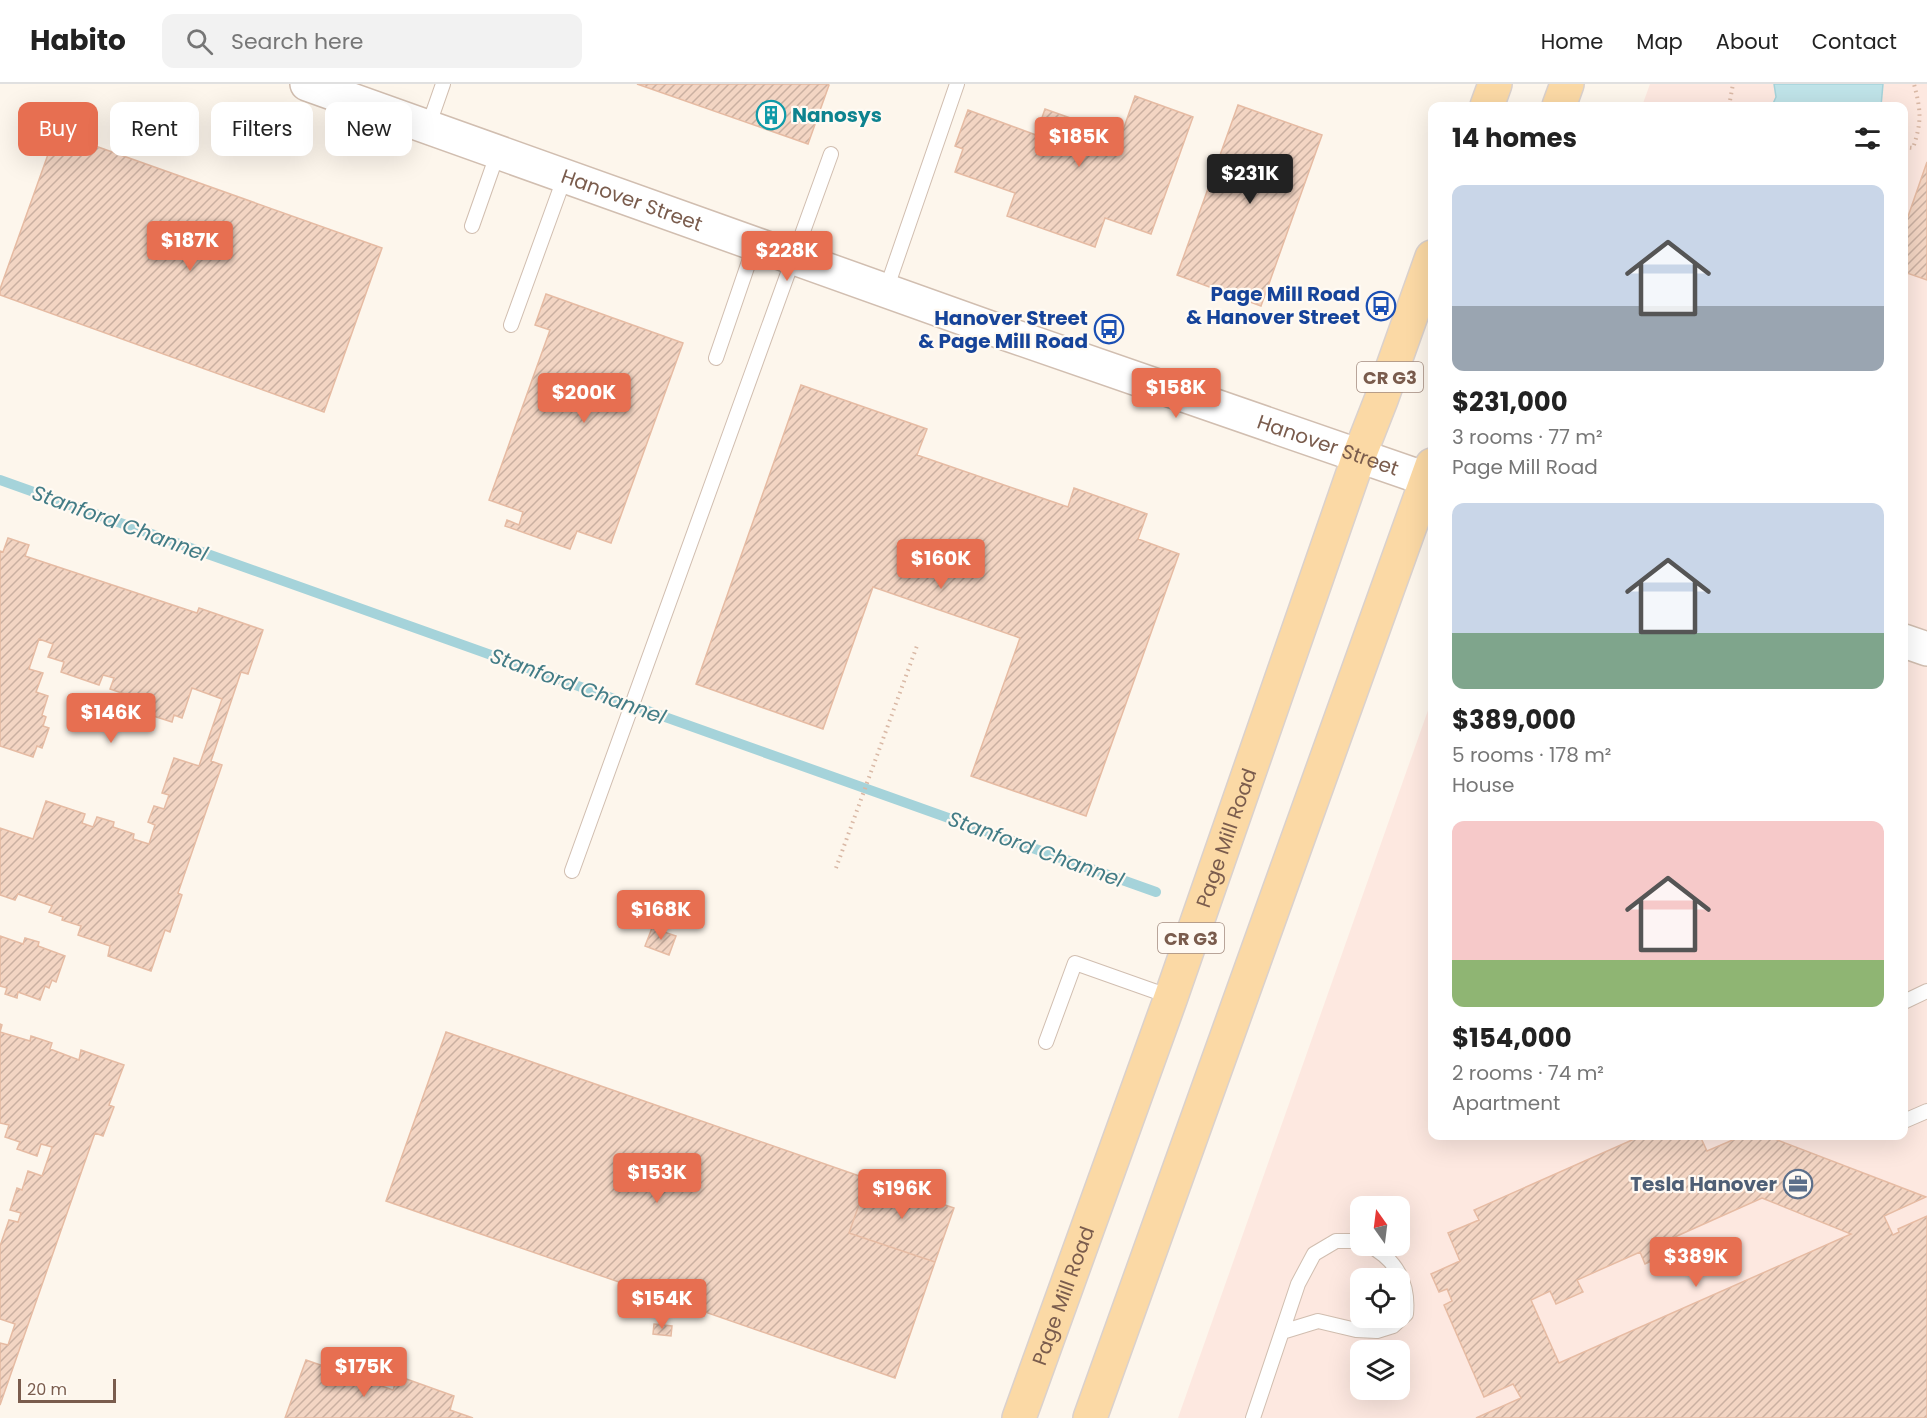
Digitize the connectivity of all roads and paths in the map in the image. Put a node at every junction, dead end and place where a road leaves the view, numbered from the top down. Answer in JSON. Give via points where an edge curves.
{"nodes":[{"id":1,"x":307,"y":84,"type":"edge"},
{"id":2,"x":443,"y":84,"type":"edge"},
{"id":3,"x":957,"y":84,"type":"edge"},
{"id":4,"x":1495,"y":84,"type":"edge"},
{"id":5,"x":1567,"y":84,"type":"edge"},
{"id":6,"x":1732,"y":84,"type":"edge"},
{"id":7,"x":1914,"y":84,"type":"edge"},
{"id":8,"x":1488,"y":102,"type":"edge"},
{"id":9,"x":1560,"y":102,"type":"edge"},
{"id":10,"x":1730,"y":102,"type":"edge"},
{"id":11,"x":1921,"y":126,"type":"junction"},
{"id":12,"x":428,"y":127,"type":"junction"},
{"id":13,"x":1927,"y":128,"type":"edge"},
{"id":14,"x":1908,"y":147,"type":"edge"},
{"id":15,"x":498,"y":152,"type":"junction"},
{"id":16,"x":831,"y":154,"type":"dead end"},
{"id":17,"x":565,"y":176,"type":"junction"},
{"id":18,"x":472,"y":226,"type":"dead end"},
{"id":19,"x":755,"y":244,"type":"junction"},
{"id":20,"x":794,"y":258,"type":"junction"},
{"id":21,"x":1428,"y":268,"type":"edge"},
{"id":22,"x":886,"y":290,"type":"junction"},
{"id":23,"x":511,"y":325,"type":"dead end"},
{"id":24,"x":716,"y":358,"type":"dead end"},
{"id":25,"x":1359,"y":456,"type":"junction"},
{"id":26,"x":1428,"y":474,"type":"edge"},
{"id":27,"x":1428,"y":483,"type":"edge"},
{"id":28,"x":1908,"y":642,"type":"edge"},
{"id":29,"x":918,"y":643,"type":"dead end"},
{"id":30,"x":1927,"y":649,"type":"edge"},
{"id":31,"x":836,"y":868,"type":"dead end"},
{"id":32,"x":572,"y":871,"type":"dead end"},
{"id":33,"x":1927,"y":991,"type":"edge"},
{"id":34,"x":1171,"y":997,"type":"junction"},
{"id":35,"x":1908,"y":1000,"type":"edge"},
{"id":36,"x":1046,"y":1042,"type":"dead end"},
{"id":37,"x":1927,"y":1111,"type":"edge"},
{"id":38,"x":1908,"y":1119,"type":"edge"},
{"id":39,"x":1350,"y":1241,"type":"edge"},
{"id":40,"x":1384,"y":1256,"type":"edge"},
{"id":41,"x":1282,"y":1332,"type":"junction"},
{"id":42,"x":1019,"y":1418,"type":"edge"},
{"id":43,"x":1090,"y":1418,"type":"edge"},
{"id":44,"x":1253,"y":1418,"type":"edge"}],
"edges":[{"from":1,"to":12,"type":"street","name":"Hanover Street"},
{"from":2,"to":12,"type":"lane"},
{"from":3,"to":22,"type":"lane"},
{"from":4,"to":8,"type":"main road"},
{"from":5,"to":9,"type":"main road"},
{"from":6,"to":10,"type":"path"},
{"from":7,"to":11,"type":"path"},
{"from":11,"to":13,"type":"path"},
{"from":11,"to":14,"type":"path","via":[[1913,148]]},
{"from":12,"to":15,"type":"street","name":"Hanover Street"},
{"from":15,"to":17,"type":"street","name":"Hanover Street"},
{"from":15,"to":18,"type":"lane"},
{"from":16,"to":20,"type":"lane"},
{"from":17,"to":19,"type":"street","name":"Hanover Street"},
{"from":17,"to":23,"type":"lane"},
{"from":19,"to":20,"type":"street","name":"Hanover Street"},
{"from":19,"to":24,"type":"lane"},
{"from":20,"to":22,"type":"street","name":"Hanover Street"},
{"from":20,"to":32,"type":"lane"},
{"from":21,"to":25,"type":"main road","name":"Page Mill Road","number":"CR G3"},
{"from":22,"to":25,"type":"street","name":"Hanover Street"},
{"from":25,"to":26,"type":"street","name":"Hanover Street"},
{"from":25,"to":34,"type":"main road","name":"Page Mill Road","number":"CR G3"},
{"from":27,"to":43,"type":"main road"},
{"from":28,"to":30,"type":"street"},
{"from":29,"to":31,"type":"path"},
{"from":33,"to":35,"type":"lane"},
{"from":34,"to":36,"type":"lane","via":[[1075,963]]},
{"from":34,"to":42,"type":"main road","name":"Page Mill Road","number":"CR G3"},
{"from":37,"to":38,"type":"lane"},
{"from":39,"to":41,"type":"lane","via":[[1336,1241],[1314,1254],[1298,1284]]},
{"from":40,"to":41,"type":"lane","via":[[1406,1290],[1406,1314],[1393,1326],[1377,1331],[1356,1330],[1318,1321]]},
{"from":41,"to":44,"type":"lane"}]}
